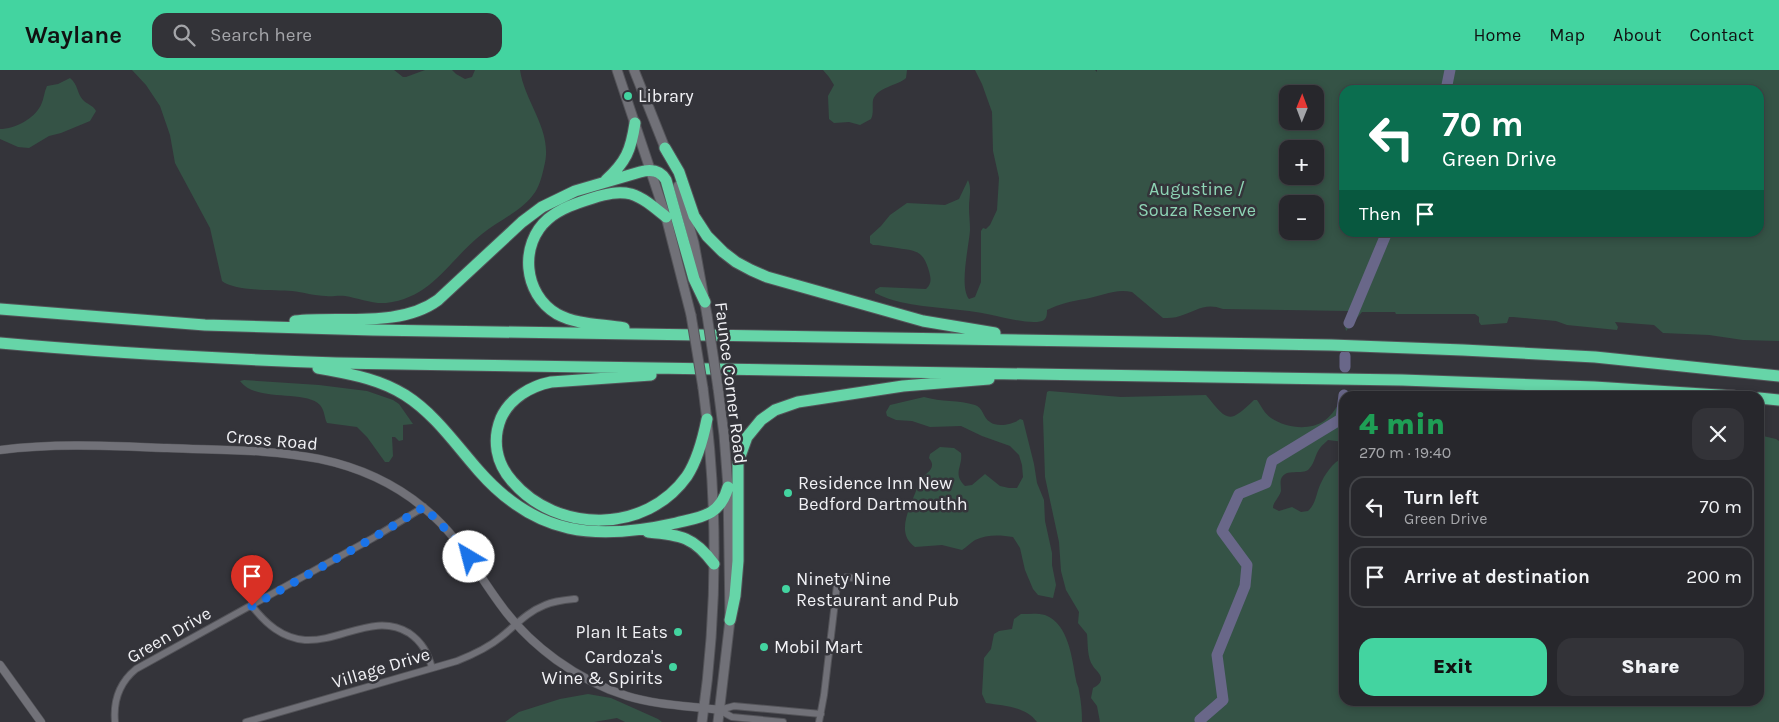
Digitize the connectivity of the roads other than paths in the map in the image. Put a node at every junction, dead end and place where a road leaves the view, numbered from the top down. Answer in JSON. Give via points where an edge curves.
{"nodes":[{"id":1,"x":617,"y":70,"type":"edge"},
{"id":2,"x":634,"y":70,"type":"edge"},
{"id":3,"x":635,"y":123,"type":"junction"},
{"id":4,"x":665,"y":148,"type":"junction"},
{"id":5,"x":651,"y":170,"type":"junction"},
{"id":6,"x":605,"y":182,"type":"junction"},
{"id":7,"x":666,"y":217,"type":"junction"},
{"id":8,"x":705,"y":302,"type":"junction"},
{"id":9,"x":0,"y":309,"type":"edge"},
{"id":10,"x":238,"y":326,"type":"junction"},
{"id":11,"x":671,"y":334,"type":"junction"},
{"id":12,"x":1036,"y":340,"type":"junction"},
{"id":13,"x":0,"y":343,"type":"edge"},
{"id":14,"x":287,"y":361,"type":"junction"},
{"id":15,"x":690,"y":369,"type":"junction"},
{"id":16,"x":1025,"y":374,"type":"junction"},
{"id":17,"x":1779,"y":376,"type":"edge"},
{"id":18,"x":1656,"y":391,"type":"edge"},
{"id":19,"x":1764,"y":398,"type":"edge"},
{"id":20,"x":1779,"y":400,"type":"edge"},
{"id":21,"x":707,"y":419,"type":"junction"},
{"id":22,"x":0,"y":450,"type":"edge"},
{"id":23,"x":728,"y":487,"type":"junction"},
{"id":24,"x":424,"y":507,"type":"junction"},
{"id":25,"x":714,"y":511,"type":"junction"},
{"id":26,"x":634,"y":530,"type":"junction"},
{"id":27,"x":714,"y":564,"type":"junction"},
{"id":28,"x":884,"y":582,"type":"dead end"},
{"id":29,"x":575,"y":599,"type":"dead end"},
{"id":30,"x":252,"y":606,"type":"junction"},
{"id":31,"x":730,"y":620,"type":"junction"},
{"id":32,"x":516,"y":624,"type":"junction"},
{"id":33,"x":0,"y":665,"type":"edge"},
{"id":34,"x":432,"y":668,"type":"junction"},
{"id":35,"x":704,"y":708,"type":"junction"},
{"id":36,"x":720,"y":710,"type":"junction"},
{"id":37,"x":821,"y":714,"type":"junction"},
{"id":38,"x":41,"y":722,"type":"edge"},
{"id":39,"x":116,"y":722,"type":"edge"},
{"id":40,"x":246,"y":722,"type":"edge"},
{"id":41,"x":702,"y":722,"type":"edge"},
{"id":42,"x":718,"y":722,"type":"edge"},
{"id":43,"x":782,"y":722,"type":"edge"},
{"id":44,"x":819,"y":722,"type":"edge"}],
"edges":[{"from":1,"to":3,"type":"main road","name":"Faunce Corner Road"},
{"from":2,"to":4,"type":"main road","name":"Faunce Corner Road"},
{"from":3,"to":5,"type":"main road","name":"Faunce Corner Road"},
{"from":3,"to":6,"type":"highway","via":[[627,156]]},
{"from":4,"to":8,"type":"main road","name":"Faunce Corner Road","via":[[688,219]]},
{"from":4,"to":12,"type":"highway","via":[[679,172],[698,223],[717,246],[743,266],[767,276],[923,321]]},
{"from":5,"to":6,"type":"highway"},
{"from":5,"to":7,"type":"main road","name":"Faunce Corner Road"},
{"from":5,"to":8,"type":"highway","via":[[666,180],[694,279]]},
{"from":6,"to":10,"type":"highway","via":[[575,191],[542,207],[438,300],[416,312],[392,317]]},
{"from":7,"to":11,"type":"highway","via":[[645,201],[625,193],[606,194],[577,204],[556,213],[538,230],[528,266],[540,298],[551,310],[564,317]]},
{"from":7,"to":21,"type":"main road","name":"Faunce Corner Road","bridge":true,"via":[[691,315]]},
{"from":8,"to":23,"type":"main road","name":"Faunce Corner Road","bridge":true},
{"from":9,"to":10,"type":"highway"},
{"from":10,"to":11,"type":"highway"},
{"from":11,"to":12,"type":"highway"},
{"from":12,"to":17,"type":"highway","via":[[1453,349],[1614,359]]},
{"from":13,"to":14,"type":"highway","via":[[127,354]]},
{"from":14,"to":15,"type":"highway"},
{"from":14,"to":26,"type":"highway","via":[[368,378],[404,395],[427,413],[496,488],[544,520],[584,532]]},
{"from":15,"to":16,"type":"highway"},
{"from":15,"to":21,"type":"highway","via":[[649,376],[560,381],[531,389],[516,398],[502,416],[496,438],[498,459],[516,486],[542,507],[583,520],[619,518],[655,505],[677,488],[696,459]]},
{"from":16,"to":18,"type":"highway","via":[[1443,381]]},
{"from":16,"to":31,"type":"highway","via":[[888,388],[798,402],[775,410],[761,420],[747,437],[738,462],[738,561]]},
{"from":19,"to":20,"type":"highway"},
{"from":21,"to":25,"type":"main road","name":"Faunce Corner Road"},
{"from":22,"to":24,"type":"street","name":"Cross Road","via":[[85,445],[295,454],[358,470]]},
{"from":23,"to":25,"type":"highway","via":[[724,499]]},
{"from":23,"to":31,"type":"main road","name":"Faunce Corner Road"},
{"from":24,"to":30,"type":"street","name":"Green Drive"},
{"from":24,"to":32,"type":"street","name":"Cross Road","via":[[460,544]]},
{"from":25,"to":26,"type":"highway"},
{"from":25,"to":27,"type":"main road","name":"Faunce Corner Road"},
{"from":26,"to":27,"type":"highway","via":[[672,535],[692,542],[703,549]]},
{"from":27,"to":35,"type":"main road","name":"Faunce Corner Road","via":[[712,640]]},
{"from":28,"to":37,"type":"street","via":[[849,577],[838,582]]},
{"from":29,"to":32,"type":"street","name":"Village Drive","via":[[545,604]]},
{"from":30,"to":34,"type":"street","via":[[274,629],[296,638],[319,639],[375,626],[400,629],[420,643]]},
{"from":30,"to":39,"type":"street","name":"Green Drive","via":[[131,673],[118,694]]},
{"from":31,"to":36,"type":"main road","name":"Faunce Corner Road"},
{"from":32,"to":34,"type":"street","name":"Village Drive","via":[[475,653]]},
{"from":32,"to":35,"type":"street","name":"Cross Road","via":[[559,662],[584,678],[637,698]]},
{"from":33,"to":38,"type":"street"},
{"from":34,"to":40,"type":"street","name":"Village Drive"},
{"from":35,"to":36,"type":"street","name":"Cross Road"},
{"from":35,"to":41,"type":"main road","name":"Faunce Corner Road"},
{"from":36,"to":37,"type":"street","via":[[734,706]]},
{"from":36,"to":42,"type":"main road","name":"Faunce Corner Road"},
{"from":36,"to":43,"type":"street","via":[[732,717]]},
{"from":37,"to":44,"type":"street"}]}
